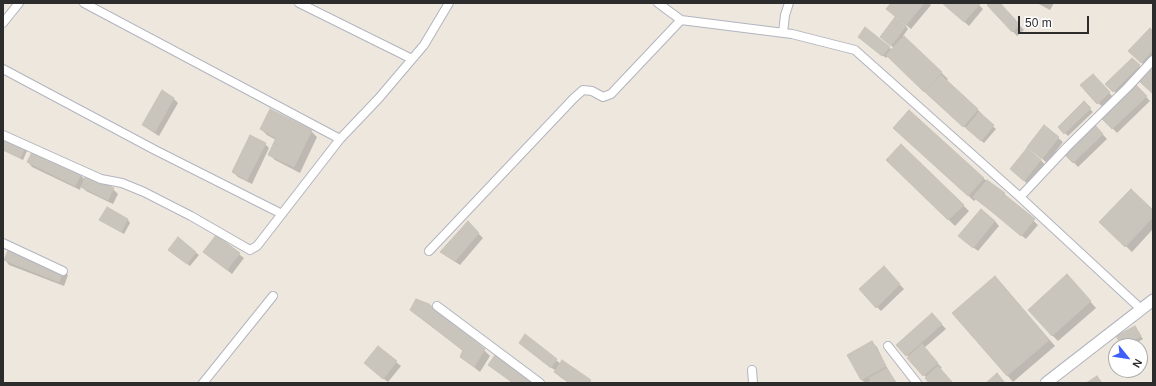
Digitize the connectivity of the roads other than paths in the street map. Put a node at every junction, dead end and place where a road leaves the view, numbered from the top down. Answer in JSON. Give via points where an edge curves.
{"nodes":[{"id":1,"x":84,"y":3,"type":"edge"},
{"id":2,"x":299,"y":3,"type":"edge"},
{"id":3,"x":449,"y":3,"type":"edge"},
{"id":4,"x":658,"y":3,"type":"edge"},
{"id":5,"x":789,"y":3,"type":"edge"},
{"id":6,"x":17,"y":4,"type":"edge"},
{"id":7,"x":681,"y":20,"type":"junction"},
{"id":8,"x":3,"y":23,"type":"edge"},
{"id":9,"x":783,"y":33,"type":"junction"},
{"id":10,"x":412,"y":59,"type":"junction"},
{"id":11,"x":1153,"y":60,"type":"edge"},
{"id":12,"x":3,"y":69,"type":"edge"},
{"id":13,"x":3,"y":135,"type":"edge"},
{"id":14,"x":340,"y":139,"type":"junction"},
{"id":15,"x":1020,"y":197,"type":"junction"},
{"id":16,"x":282,"y":214,"type":"junction"},
{"id":17,"x":3,"y":243,"type":"edge"},
{"id":18,"x":429,"y":251,"type":"dead end"},
{"id":19,"x":63,"y":271,"type":"dead end"},
{"id":20,"x":273,"y":296,"type":"dead end"},
{"id":21,"x":1153,"y":300,"type":"edge"},
{"id":22,"x":437,"y":306,"type":"dead end"},
{"id":23,"x":1141,"y":309,"type":"junction"},
{"id":24,"x":888,"y":346,"type":"dead end"},
{"id":25,"x":752,"y":370,"type":"dead end"},
{"id":26,"x":203,"y":383,"type":"edge"},
{"id":27,"x":540,"y":383,"type":"edge"},
{"id":28,"x":753,"y":383,"type":"edge"},
{"id":29,"x":917,"y":383,"type":"edge"},
{"id":30,"x":1046,"y":383,"type":"edge"}],
"edges":[{"from":1,"to":14,"type":"street"},
{"from":2,"to":10,"type":"street"},
{"from":3,"to":10,"type":"street","via":[[424,45]]},
{"from":4,"to":7,"type":"street"},
{"from":5,"to":9,"type":"street"},
{"from":6,"to":8,"type":"street"},
{"from":7,"to":9,"type":"street"},
{"from":7,"to":18,"type":"street","via":[[611,94],[603,96],[583,90],[574,98]]},
{"from":9,"to":15,"type":"street","via":[[855,50]]},
{"from":10,"to":14,"type":"street"},
{"from":11,"to":15,"type":"street"},
{"from":12,"to":16,"type":"street"},
{"from":13,"to":16,"type":"street","via":[[101,179],[122,183],[144,192],[250,250],[257,246]]},
{"from":14,"to":16,"type":"street"},
{"from":15,"to":23,"type":"street"},
{"from":17,"to":19,"type":"street"},
{"from":20,"to":26,"type":"street"},
{"from":21,"to":23,"type":"street"},
{"from":22,"to":27,"type":"street"},
{"from":23,"to":30,"type":"street"},
{"from":24,"to":29,"type":"street"},
{"from":25,"to":28,"type":"street"}]}
